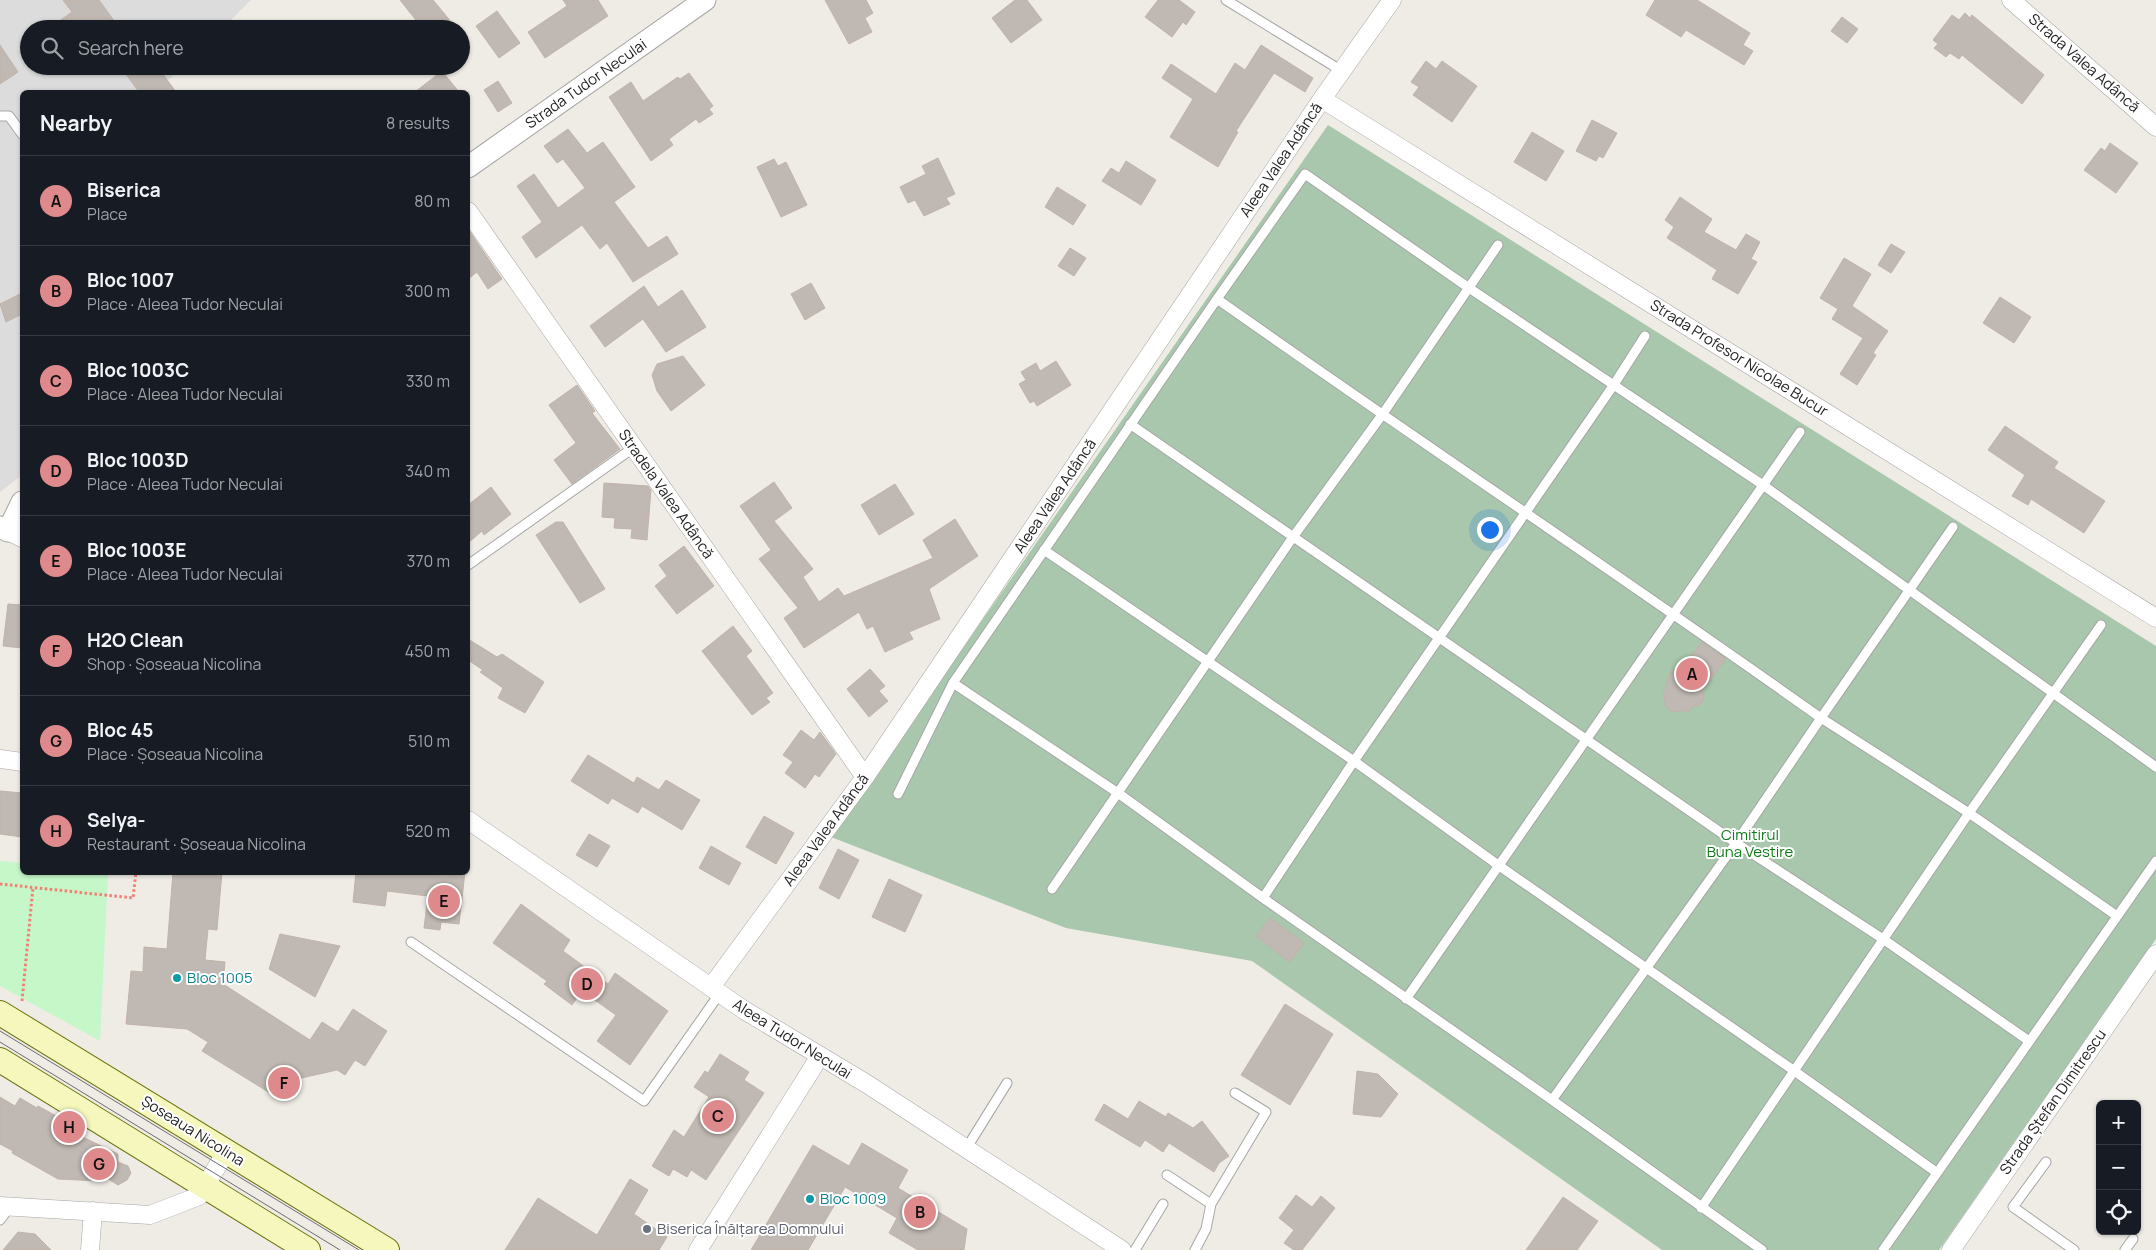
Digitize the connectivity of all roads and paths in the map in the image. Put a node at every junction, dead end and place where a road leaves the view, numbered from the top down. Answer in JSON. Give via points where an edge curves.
{"nodes":[{"id":1,"x":705,"y":0,"type":"edge"},
{"id":2,"x":1226,"y":0,"type":"edge"},
{"id":3,"x":1392,"y":0,"type":"edge"},
{"id":4,"x":2017,"y":2,"type":"edge"},
{"id":5,"x":1342,"y":71,"type":"junction"},
{"id":6,"x":1322,"y":99,"type":"junction"},
{"id":7,"x":0,"y":116,"type":"edge"},
{"id":8,"x":2156,"y":127,"type":"edge"},
{"id":9,"x":20,"y":131,"type":"edge"},
{"id":10,"x":470,"y":166,"type":"edge"},
{"id":11,"x":470,"y":215,"type":"edge"},
{"id":12,"x":1498,"y":245,"type":"dead end"},
{"id":13,"x":1469,"y":288,"type":"junction"},
{"id":14,"x":1217,"y":299,"type":"junction"},
{"id":15,"x":1645,"y":336,"type":"dead end"},
{"id":16,"x":1614,"y":386,"type":"junction"},
{"id":17,"x":1382,"y":415,"type":"junction"},
{"id":18,"x":1130,"y":424,"type":"junction"},
{"id":19,"x":1800,"y":432,"type":"dead end"},
{"id":20,"x":633,"y":448,"type":"junction"},
{"id":21,"x":1763,"y":486,"type":"junction"},
{"id":22,"x":20,"y":507,"type":"edge"},
{"id":23,"x":1524,"y":513,"type":"junction"},
{"id":24,"x":1953,"y":527,"type":"dead end"},
{"id":25,"x":10,"y":532,"type":"edge"},
{"id":26,"x":1293,"y":537,"type":"junction"},
{"id":27,"x":1044,"y":550,"type":"junction"},
{"id":28,"x":470,"y":564,"type":"edge"},
{"id":29,"x":1909,"y":589,"type":"junction"},
{"id":30,"x":1673,"y":613,"type":"junction"},
{"id":31,"x":2156,"y":618,"type":"edge"},
{"id":32,"x":2101,"y":624,"type":"dead end"},
{"id":33,"x":1438,"y":638,"type":"junction"},
{"id":34,"x":1206,"y":662,"type":"junction"},
{"id":35,"x":953,"y":683,"type":"junction"},
{"id":36,"x":2054,"y":693,"type":"junction"},
{"id":37,"x":1821,"y":718,"type":"junction"},
{"id":38,"x":1588,"y":740,"type":"junction"},
{"id":39,"x":0,"y":759,"type":"edge"},
{"id":40,"x":1354,"y":761,"type":"junction"},
{"id":41,"x":20,"y":762,"type":"edge"},
{"id":42,"x":2156,"y":767,"type":"edge"},
{"id":43,"x":865,"y":777,"type":"junction"},
{"id":44,"x":1118,"y":793,"type":"junction"},
{"id":45,"x":898,"y":794,"type":"dead end"},
{"id":46,"x":1969,"y":813,"type":"junction"},
{"id":47,"x":470,"y":821,"type":"edge"},
{"id":48,"x":1736,"y":843,"type":"junction"},
{"id":49,"x":2156,"y":861,"type":"edge"},
{"id":50,"x":1498,"y":865,"type":"junction"},
{"id":51,"x":136,"y":875,"type":"edge"},
{"id":52,"x":0,"y":884,"type":"edge"},
{"id":53,"x":33,"y":887,"type":"junction"},
{"id":54,"x":1052,"y":889,"type":"dead end"},
{"id":55,"x":1263,"y":898,"type":"junction"},
{"id":56,"x":2117,"y":916,"type":"junction"},
{"id":57,"x":1883,"y":939,"type":"junction"},
{"id":58,"x":411,"y":942,"type":"dead end"},
{"id":59,"x":2156,"y":954,"type":"edge"},
{"id":60,"x":1646,"y":968,"type":"junction"},
{"id":61,"x":716,"y":990,"type":"junction"},
{"id":62,"x":1406,"y":999,"type":"junction"},
{"id":63,"x":9,"y":1019,"type":"edge"},
{"id":64,"x":2029,"y":1041,"type":"junction"},
{"id":65,"x":820,"y":1056,"type":"junction"},
{"id":66,"x":0,"y":1060,"type":"edge"},
{"id":67,"x":1793,"y":1070,"type":"junction"},
{"id":68,"x":1006,"y":1083,"type":"dead end"},
{"id":69,"x":1235,"y":1093,"type":"dead end"},
{"id":70,"x":1552,"y":1100,"type":"junction"},
{"id":71,"x":966,"y":1149,"type":"junction"},
{"id":72,"x":226,"y":1152,"type":"junction"},
{"id":73,"x":2046,"y":1162,"type":"dead end"},
{"id":74,"x":1936,"y":1172,"type":"junction"},
{"id":75,"x":1167,"y":1175,"type":"dead end"},
{"id":76,"x":205,"y":1186,"type":"junction"},
{"id":77,"x":1163,"y":1204,"type":"dead end"},
{"id":78,"x":1211,"y":1204,"type":"junction"},
{"id":79,"x":1701,"y":1208,"type":"junction"},
{"id":80,"x":3,"y":1211,"type":"edge"},
{"id":81,"x":93,"y":1211,"type":"junction"},
{"id":82,"x":2133,"y":1239,"type":"dead end"},
{"id":83,"x":2068,"y":1248,"type":"edge"},
{"id":84,"x":90,"y":1250,"type":"edge"},
{"id":85,"x":308,"y":1250,"type":"edge"},
{"id":86,"x":386,"y":1250,"type":"edge"},
{"id":87,"x":698,"y":1250,"type":"edge"},
{"id":88,"x":1122,"y":1250,"type":"edge"},
{"id":89,"x":1136,"y":1250,"type":"edge"},
{"id":90,"x":1195,"y":1250,"type":"edge"},
{"id":91,"x":1762,"y":1250,"type":"edge"},
{"id":92,"x":1883,"y":1250,"type":"edge"},
{"id":93,"x":1951,"y":1250,"type":"edge"},
{"id":94,"x":2125,"y":1250,"type":"edge"}],
"edges":[{"from":1,"to":10,"type":"street","name":"Strada Tudor Neculai"},
{"from":2,"to":5,"type":"lane"},
{"from":3,"to":5,"type":"street","name":"Aleea Valea Adâncă"},
{"from":4,"to":8,"type":"street","name":"Strada Valea Adâncă"},
{"from":5,"to":6,"type":"street","name":"Aleea Valea Adâncă"},
{"from":6,"to":31,"type":"street","name":"Strada Profesor Nicolae Bucur"},
{"from":6,"to":43,"type":"street","name":"Aleea Valea Adâncă"},
{"from":7,"to":9,"type":"lane","via":[[8,116]]},
{"from":11,"to":20,"type":"street","name":"Stradela Valea Adâncă"},
{"from":12,"to":13,"type":"lane"},
{"from":13,"to":14,"type":"lane","via":[[1305,174]]},
{"from":13,"to":16,"type":"lane"},
{"from":13,"to":17,"type":"lane"},
{"from":14,"to":17,"type":"lane"},
{"from":14,"to":18,"type":"lane"},
{"from":15,"to":16,"type":"lane"},
{"from":16,"to":21,"type":"lane"},
{"from":16,"to":23,"type":"lane"},
{"from":17,"to":23,"type":"lane"},
{"from":17,"to":26,"type":"lane"},
{"from":18,"to":26,"type":"lane"},
{"from":18,"to":27,"type":"lane"},
{"from":19,"to":21,"type":"lane"},
{"from":20,"to":28,"type":"lane"},
{"from":20,"to":43,"type":"street","name":"Stradela Valea Adâncă"},
{"from":21,"to":29,"type":"lane"},
{"from":21,"to":30,"type":"lane"},
{"from":22,"to":25,"type":"street"},
{"from":23,"to":30,"type":"lane"},
{"from":23,"to":33,"type":"lane"},
{"from":24,"to":29,"type":"lane"},
{"from":26,"to":33,"type":"lane"},
{"from":26,"to":34,"type":"lane"},
{"from":27,"to":34,"type":"lane"},
{"from":27,"to":35,"type":"lane"},
{"from":29,"to":36,"type":"lane"},
{"from":29,"to":37,"type":"lane"},
{"from":30,"to":37,"type":"lane"},
{"from":30,"to":38,"type":"lane"},
{"from":32,"to":36,"type":"lane"},
{"from":33,"to":38,"type":"lane"},
{"from":33,"to":40,"type":"lane"},
{"from":34,"to":40,"type":"lane"},
{"from":34,"to":44,"type":"lane"},
{"from":35,"to":44,"type":"lane"},
{"from":35,"to":45,"type":"lane"},
{"from":36,"to":42,"type":"lane"},
{"from":36,"to":46,"type":"lane"},
{"from":37,"to":46,"type":"lane"},
{"from":37,"to":48,"type":"lane"},
{"from":38,"to":48,"type":"lane"},
{"from":38,"to":50,"type":"lane"},
{"from":39,"to":41,"type":"street"},
{"from":40,"to":50,"type":"lane"},
{"from":40,"to":55,"type":"lane"},
{"from":43,"to":61,"type":"street","name":"Aleea Valea Adâncă"},
{"from":44,"to":54,"type":"lane"},
{"from":44,"to":55,"type":"lane"},
{"from":46,"to":56,"type":"lane"},
{"from":46,"to":57,"type":"lane"},
{"from":47,"to":61,"type":"street","name":"Aleea Tudor Neculai"},
{"from":48,"to":57,"type":"lane"},
{"from":48,"to":60,"type":"lane"},
{"from":49,"to":56,"type":"lane"},
{"from":50,"to":60,"type":"lane"},
{"from":50,"to":62,"type":"lane"},
{"from":51,"to":53,"type":"path","via":[[133,898]]},
{"from":52,"to":53,"type":"path"},
{"from":53,"to":63,"type":"path"},
{"from":55,"to":62,"type":"lane"},
{"from":56,"to":64,"type":"lane"},
{"from":57,"to":64,"type":"lane"},
{"from":57,"to":67,"type":"lane"},
{"from":58,"to":61,"type":"lane","via":[[644,1101]]},
{"from":59,"to":93,"type":"street","name":"Strada Ștefan Dimitrescu"},
{"from":60,"to":67,"type":"lane"},
{"from":60,"to":70,"type":"lane"},
{"from":61,"to":65,"type":"street","name":"Aleea Tudor Neculai"},
{"from":62,"to":70,"type":"lane"},
{"from":63,"to":72,"type":"main road","name":"Șoseaua Nicolina"},
{"from":64,"to":74,"type":"lane"},
{"from":65,"to":71,"type":"street","name":"Aleea Tudor Neculai"},
{"from":65,"to":87,"type":"street"},
{"from":66,"to":76,"type":"main road"},
{"from":67,"to":74,"type":"lane"},
{"from":67,"to":79,"type":"lane"},
{"from":68,"to":71,"type":"lane"},
{"from":69,"to":78,"type":"lane","via":[[1266,1112]]},
{"from":70,"to":79,"type":"lane"},
{"from":71,"to":88,"type":"street","name":"Aleea Tudor Neculai"},
{"from":72,"to":76,"type":"street"},
{"from":72,"to":86,"type":"main road","name":"Șoseaua Nicolina"},
{"from":73,"to":83,"type":"lane","via":[[2013,1207]]},
{"from":74,"to":92,"type":"lane"},
{"from":75,"to":78,"type":"lane"},
{"from":76,"to":81,"type":"street","via":[[199,1196],[150,1215]]},
{"from":76,"to":85,"type":"main road"},
{"from":77,"to":89,"type":"lane"},
{"from":78,"to":90,"type":"lane","via":[[1206,1229]]},
{"from":79,"to":91,"type":"lane"},
{"from":80,"to":81,"type":"street"},
{"from":81,"to":84,"type":"street"},
{"from":82,"to":94,"type":"lane"}]}
